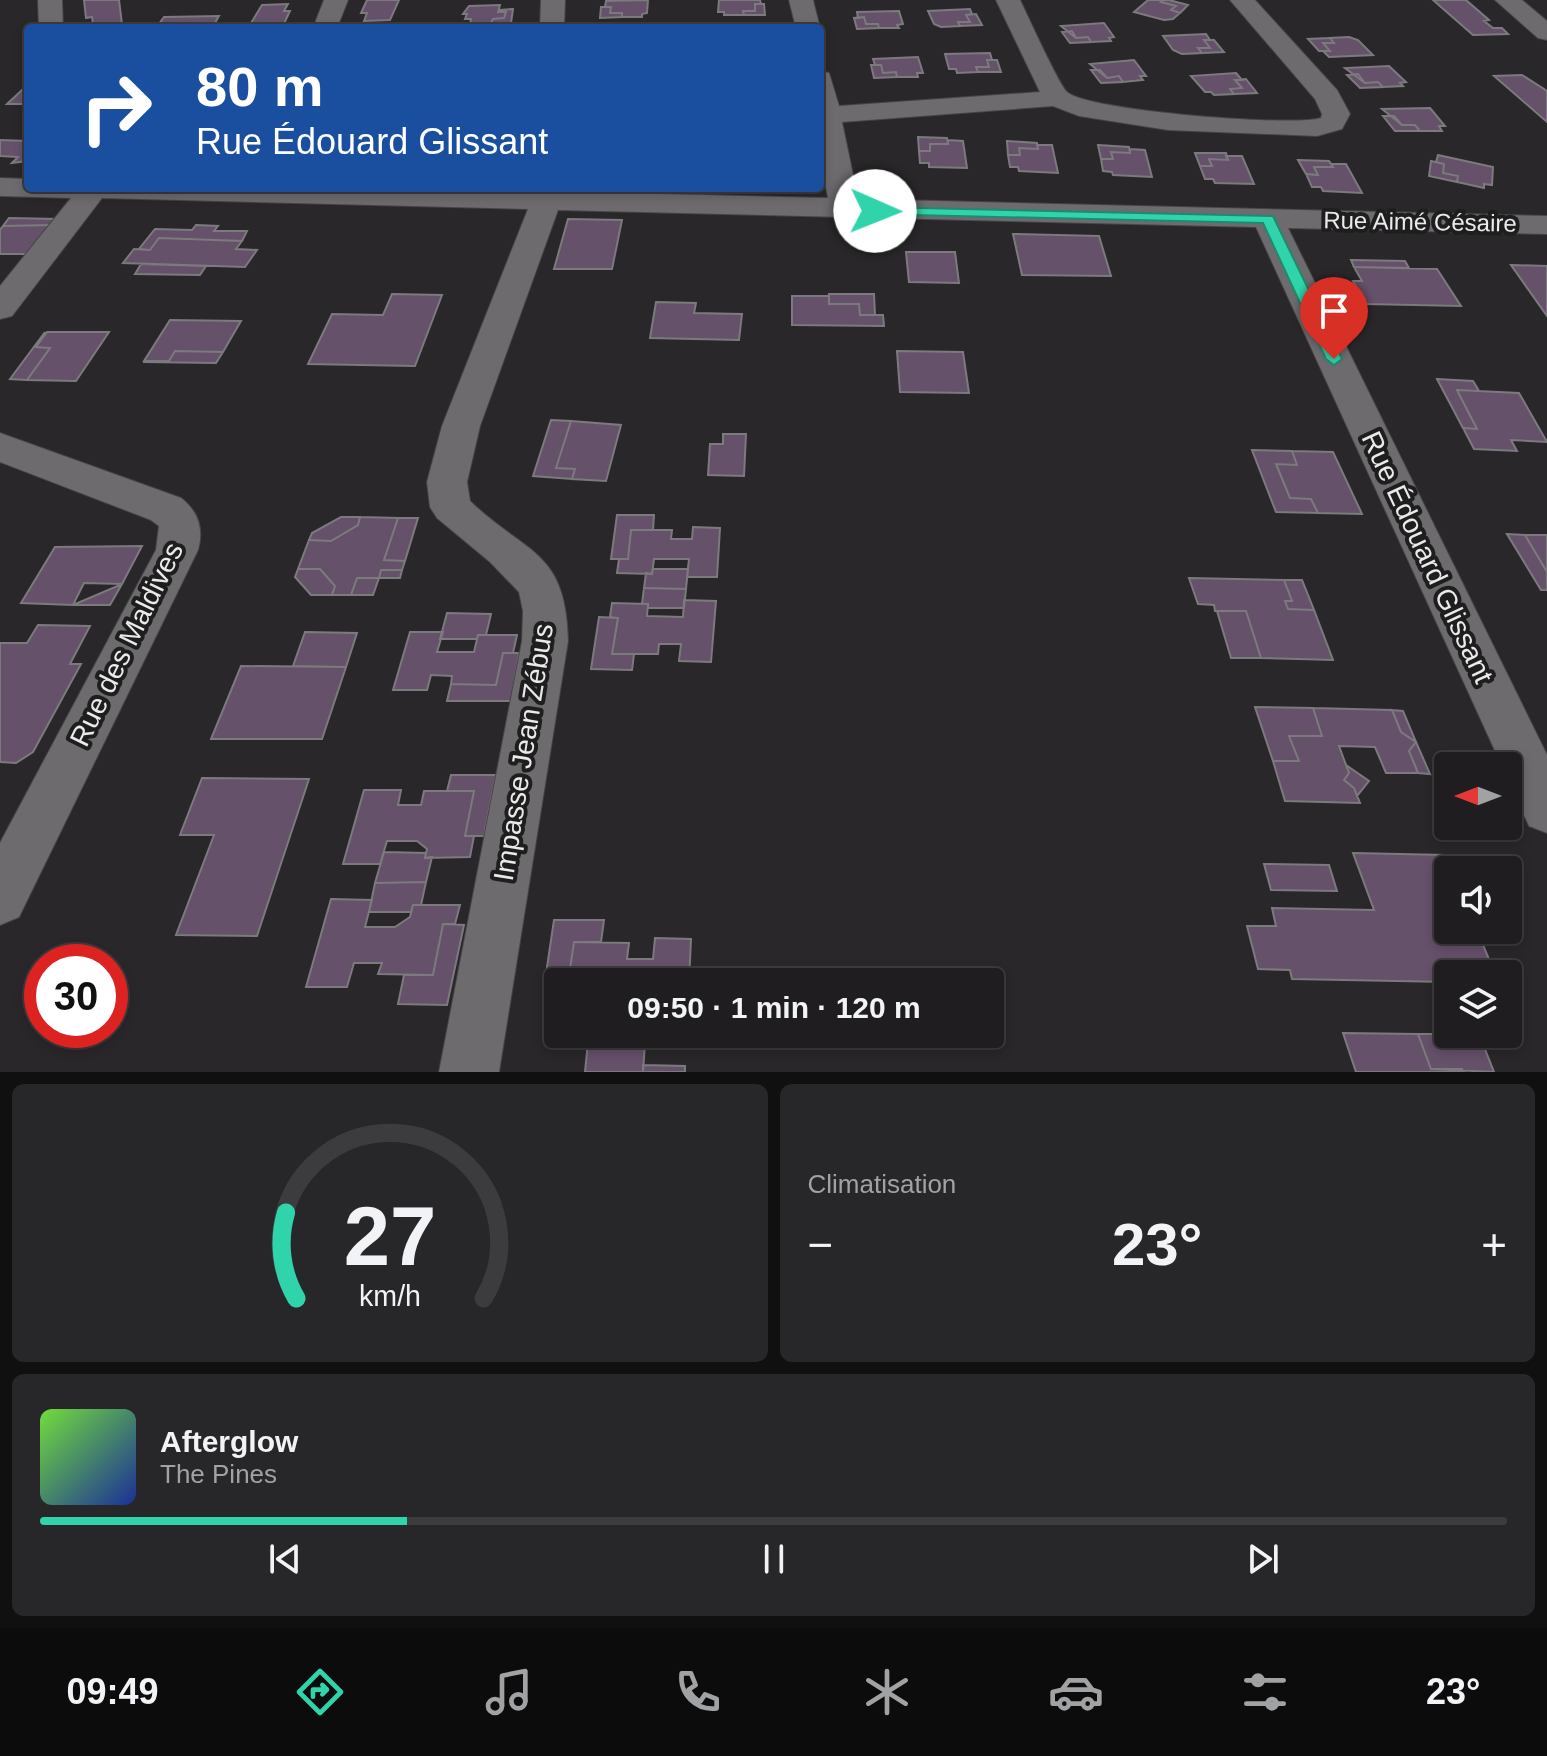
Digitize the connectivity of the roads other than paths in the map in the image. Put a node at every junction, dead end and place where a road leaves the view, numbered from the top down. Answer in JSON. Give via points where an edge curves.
{"nodes":[{"id":1,"x":50,"y":0,"type":"edge"},
{"id":2,"x":336,"y":0,"type":"edge"},
{"id":3,"x":553,"y":0,"type":"edge"},
{"id":4,"x":801,"y":0,"type":"edge"},
{"id":5,"x":1008,"y":0,"type":"edge"},
{"id":6,"x":1242,"y":0,"type":"edge"},
{"id":7,"x":1507,"y":0,"type":"edge"},
{"id":8,"x":51,"y":24,"type":"edge"},
{"id":9,"x":327,"y":24,"type":"edge"},
{"id":10,"x":552,"y":24,"type":"edge"},
{"id":11,"x":807,"y":24,"type":"edge"},
{"id":12,"x":1547,"y":33,"type":"edge"},
{"id":13,"x":1056,"y":97,"type":"junction"},
{"id":14,"x":824,"y":115,"type":"edge"},
{"id":15,"x":0,"y":187,"type":"edge"},
{"id":16,"x":24,"y":188,"type":"edge"},
{"id":17,"x":79,"y":192,"type":"edge"},
{"id":18,"x":221,"y":192,"type":"edge"},
{"id":19,"x":547,"y":199,"type":"junction"},
{"id":20,"x":845,"y":210,"type":"junction"},
{"id":21,"x":1268,"y":219,"type":"junction"},
{"id":22,"x":1547,"y":225,"type":"edge"},
{"id":23,"x":0,"y":308,"type":"edge"},
{"id":24,"x":0,"y":447,"type":"edge"},
{"id":25,"x":1547,"y":809,"type":"edge"},
{"id":26,"x":0,"y":898,"type":"edge"},
{"id":27,"x":469,"y":1072,"type":"edge"}],
"edges":[{"from":1,"to":8,"type":"street"},
{"from":2,"to":9,"type":"street"},
{"from":3,"to":10,"type":"street"},
{"from":4,"to":11,"type":"street"},
{"from":5,"to":13,"type":"street"},
{"from":6,"to":13,"type":"street","via":[[1327,96],[1336,114],[1332,123],[1297,128],[1168,122],[1079,108]]},
{"from":7,"to":12,"type":"street"},
{"from":13,"to":14,"type":"street"},
{"from":14,"to":20,"type":"street"},
{"from":15,"to":16,"type":"street"},
{"from":17,"to":23,"type":"street"},
{"from":18,"to":19,"type":"street","name":"Rue Aimé Césaire"},
{"from":19,"to":20,"type":"street","name":"Rue Aimé Césaire"},
{"from":19,"to":27,"type":"street","name":"Impasse Jean Zébus","via":[[461,426],[447,482],[451,507],[539,585],[545,611],[545,641]]},
{"from":20,"to":21,"type":"street","name":"Rue Aimé Césaire"},
{"from":21,"to":22,"type":"street","name":"Rue Aimé Césaire"},
{"from":21,"to":25,"type":"street","name":"Rue Édouard Glissant"},
{"from":24,"to":26,"type":"street","name":"Rue des Maldives","via":[[166,509],[181,530],[177,550]]}]}
